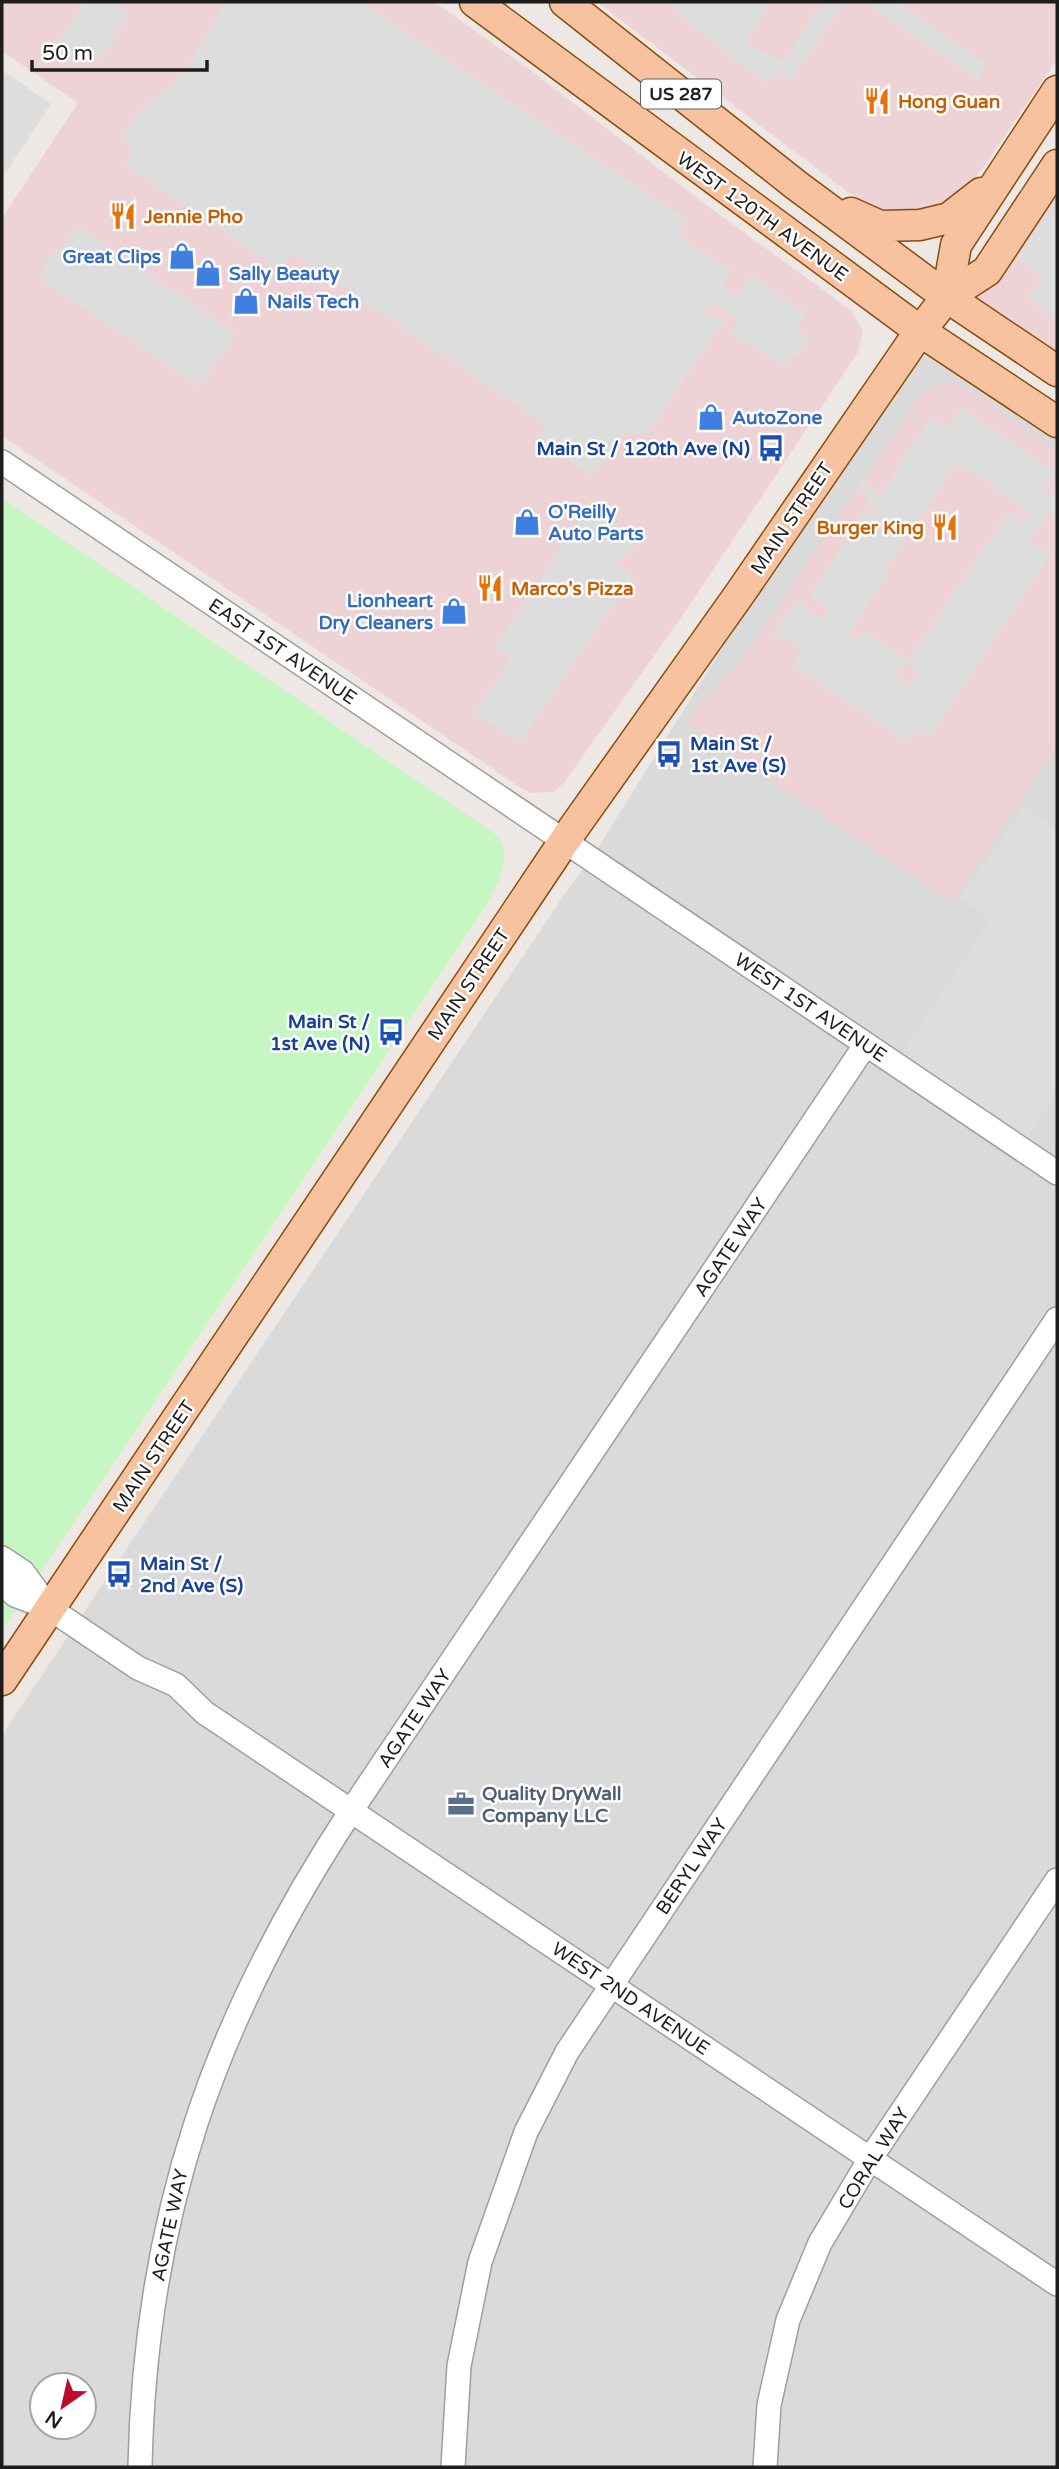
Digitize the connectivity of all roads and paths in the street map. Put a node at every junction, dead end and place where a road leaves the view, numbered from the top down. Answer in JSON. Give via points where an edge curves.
{"nodes":[{"id":1,"x":475,"y":2,"type":"edge"},
{"id":2,"x":565,"y":2,"type":"edge"},
{"id":3,"x":1057,"y":91,"type":"edge"},
{"id":4,"x":1057,"y":165,"type":"edge"},
{"id":5,"x":1000,"y":176,"type":"junction"},
{"id":6,"x":796,"y":185,"type":"junction"},
{"id":7,"x":947,"y":297,"type":"junction"},
{"id":8,"x":920,"y":331,"type":"junction"},
{"id":9,"x":1057,"y":371,"type":"edge"},
{"id":10,"x":1057,"y":422,"type":"edge"},
{"id":11,"x":2,"y":462,"type":"edge"},
{"id":12,"x":565,"y":840,"type":"junction"},
{"id":13,"x":866,"y":1044,"type":"junction"},
{"id":14,"x":1057,"y":1173,"type":"edge"},
{"id":15,"x":1057,"y":1319,"type":"edge"},
{"id":16,"x":2,"y":1558,"type":"edge"},
{"id":17,"x":2,"y":1583,"type":"edge"},
{"id":18,"x":49,"y":1608,"type":"junction"},
{"id":19,"x":2,"y":1680,"type":"edge"},
{"id":20,"x":351,"y":1811,"type":"junction"},
{"id":21,"x":1057,"y":1880,"type":"edge"},
{"id":22,"x":611,"y":1985,"type":"junction"},
{"id":23,"x":870,"y":2159,"type":"junction"},
{"id":24,"x":1057,"y":2284,"type":"edge"},
{"id":25,"x":139,"y":2467,"type":"edge"},
{"id":26,"x":453,"y":2467,"type":"edge"},
{"id":27,"x":765,"y":2467,"type":"edge"}],
"edges":[{"from":1,"to":8,"type":"main road","name":"WEST 120TH AVENUE","number":"US 287"},
{"from":2,"to":6,"type":"main road","number":"US 287"},
{"from":3,"to":5,"type":"main road","name":"MAIN STREET"},
{"from":4,"to":7,"type":"main road","name":"MAIN STREET","via":[[987,271]]},
{"from":5,"to":6,"type":"main road","via":[[948,218],[899,227],[880,226]]},
{"from":5,"to":7,"type":"main road","name":"MAIN STREET","via":[[956,245]]},
{"from":6,"to":7,"type":"main road","number":"US 287"},
{"from":7,"to":8,"type":"main road","name":"MAIN STREET"},
{"from":7,"to":9,"type":"main road","number":"US 287"},
{"from":8,"to":10,"type":"main road","name":"WEST 120TH AVENUE","number":"US 287"},
{"from":8,"to":12,"type":"main road","name":"MAIN STREET"},
{"from":11,"to":12,"type":"street","name":"EAST 1ST AVENUE"},
{"from":12,"to":13,"type":"street","name":"WEST 1ST AVENUE"},
{"from":12,"to":18,"type":"main road","name":"MAIN STREET"},
{"from":13,"to":14,"type":"street","name":"WEST 1ST AVENUE"},
{"from":13,"to":20,"type":"street","name":"AGATE WAY"},
{"from":15,"to":22,"type":"street","name":"BERYL WAY"},
{"from":16,"to":18,"type":"street","via":[[23,1572]]},
{"from":17,"to":18,"type":"street","via":[[15,1595]]},
{"from":18,"to":19,"type":"main road","name":"MAIN STREET"},
{"from":18,"to":20,"type":"street","name":"WEST 2ND AVENUE","via":[[138,1668],[176,1685],[205,1713]]},
{"from":20,"to":22,"type":"street","name":"WEST 2ND AVENUE"},
{"from":20,"to":25,"type":"street","name":"AGATE WAY","via":[[270,1945],[214,2067],[195,2123],[153,2300]]},
{"from":21,"to":23,"type":"street","name":"CORAL WAY"},
{"from":22,"to":23,"type":"street","name":"WEST 2ND AVENUE"},
{"from":22,"to":26,"type":"street","name":"BERYL WAY","via":[[568,2052],[526,2132],[480,2262],[459,2366]]},
{"from":23,"to":24,"type":"street","name":"WEST 2ND AVENUE"},
{"from":23,"to":27,"type":"street","name":"CORAL WAY","via":[[820,2243],[788,2320],[769,2405]]}]}
